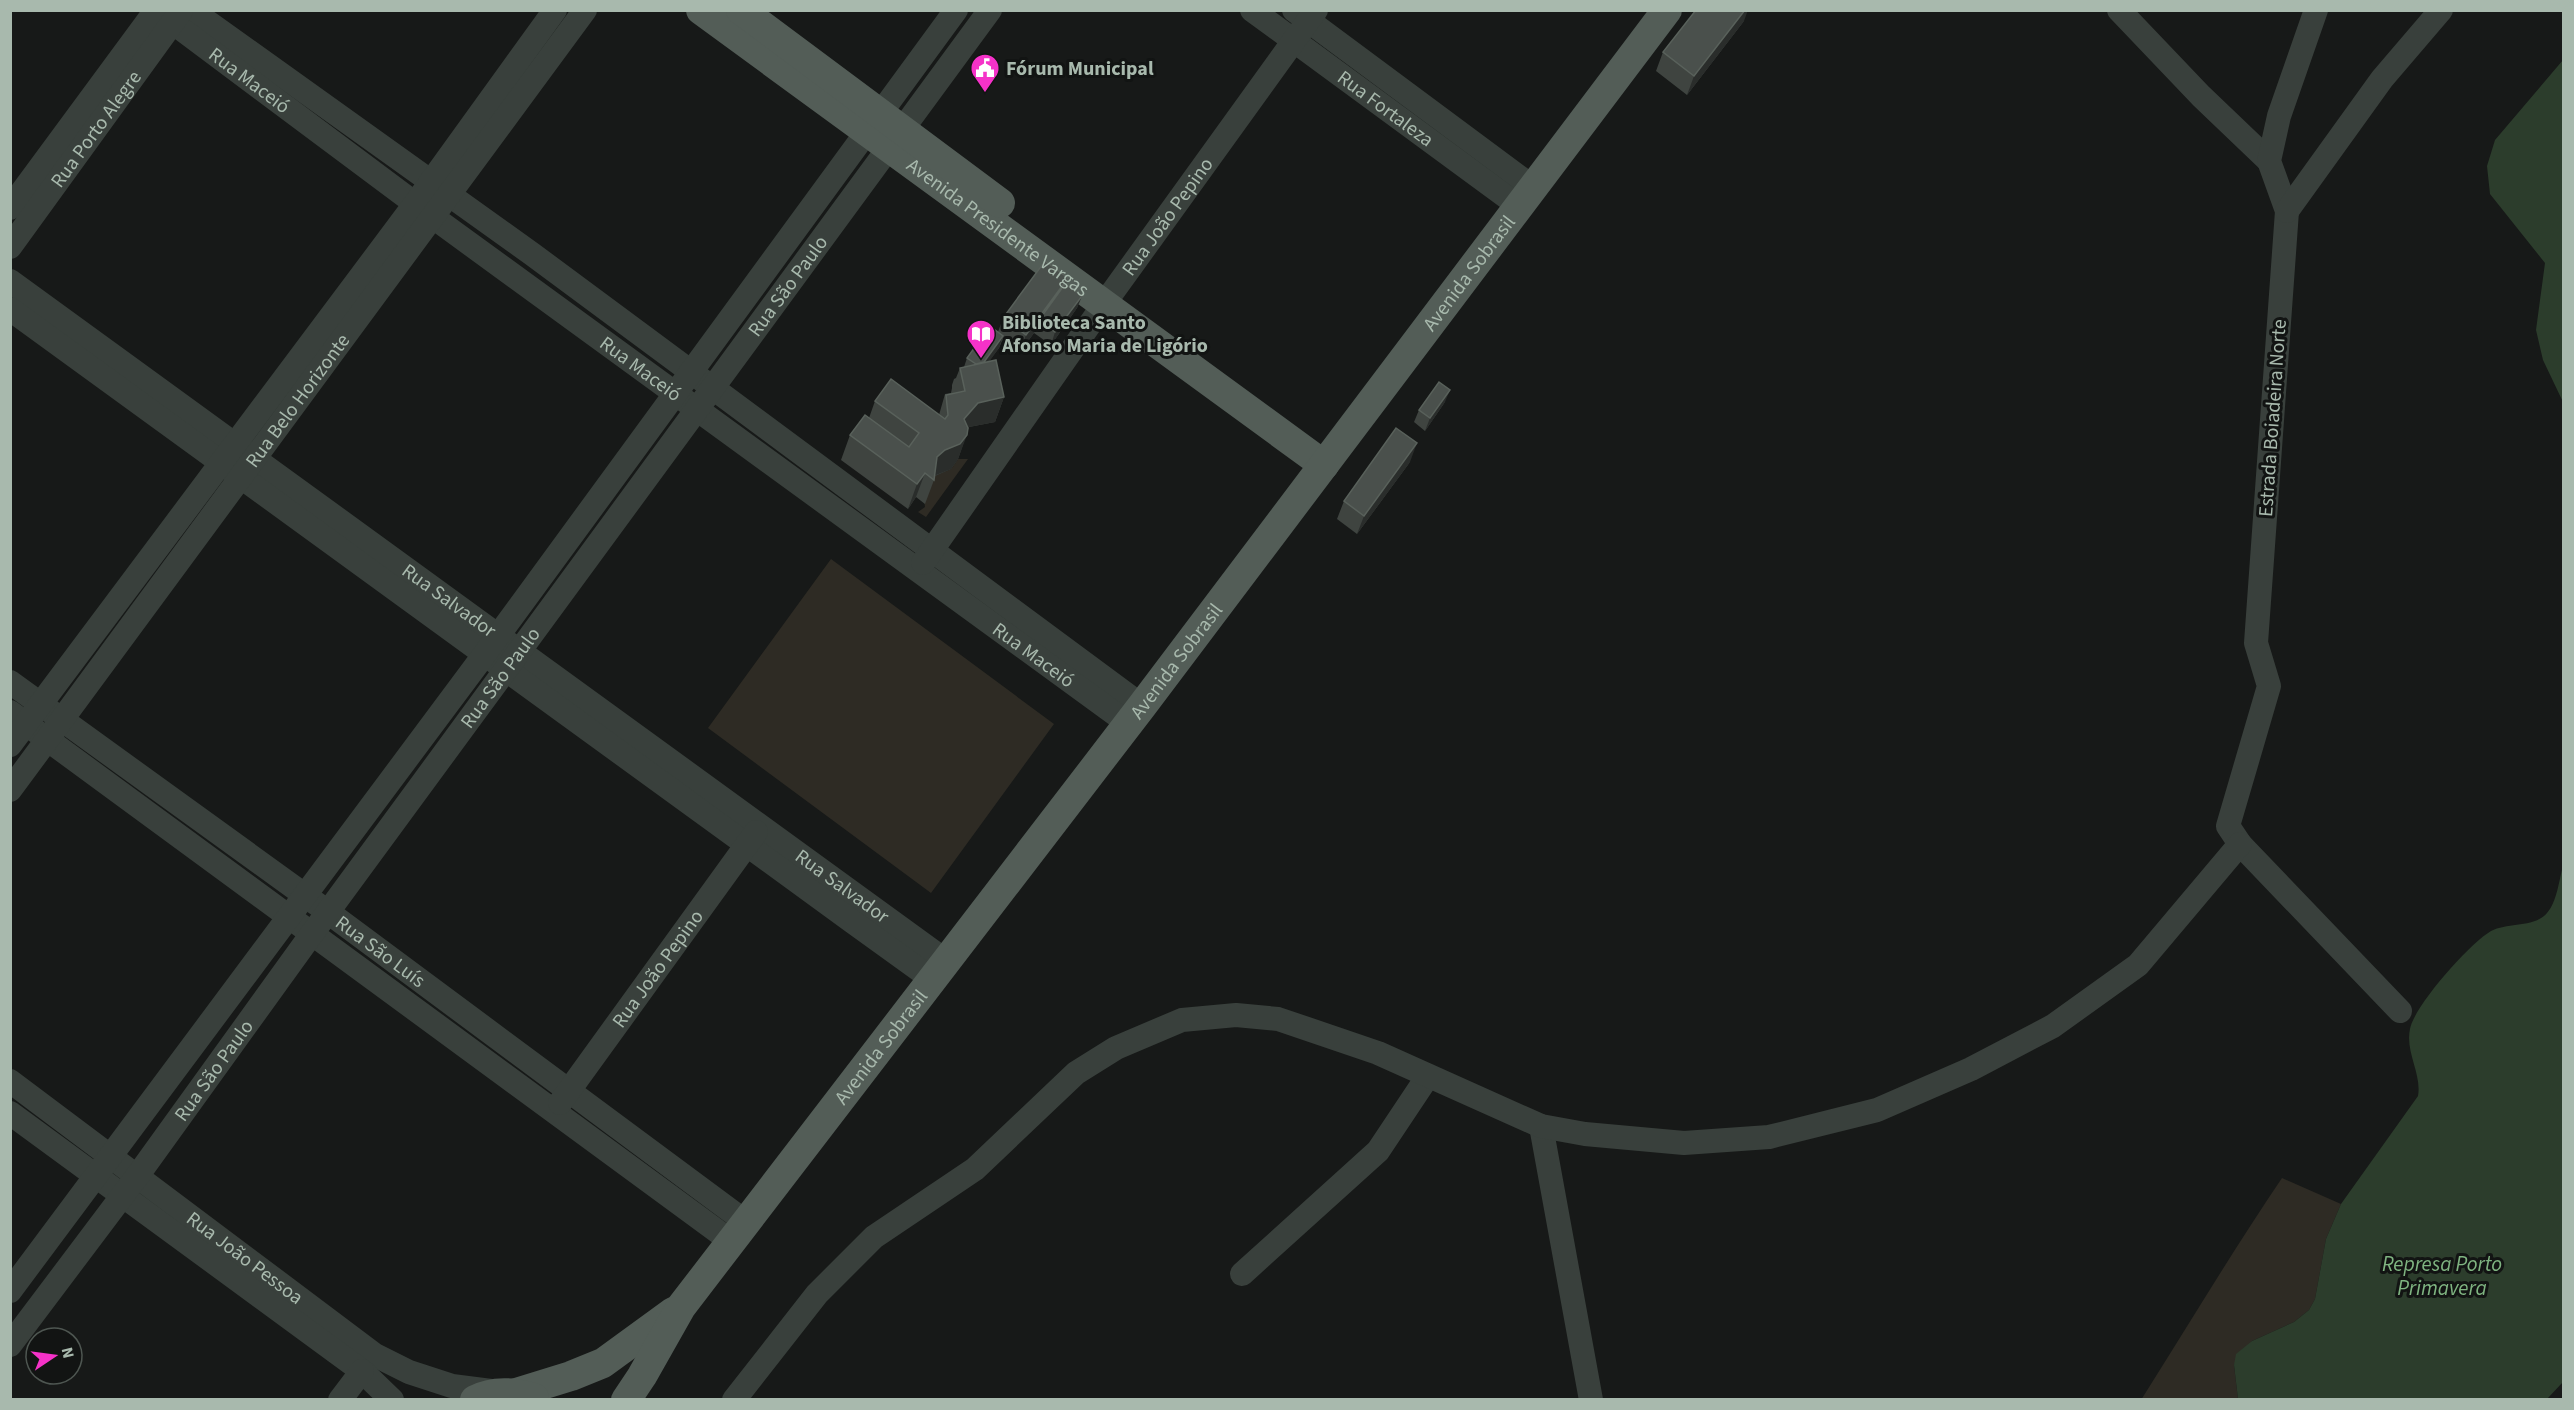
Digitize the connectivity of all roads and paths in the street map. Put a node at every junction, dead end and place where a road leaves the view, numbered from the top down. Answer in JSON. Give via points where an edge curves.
{"nodes":[{"id":1,"x":585,"y":10,"type":"edge"},
{"id":2,"x":701,"y":10,"type":"edge"},
{"id":3,"x":741,"y":10,"type":"edge"},
{"id":4,"x":956,"y":10,"type":"edge"},
{"id":5,"x":990,"y":10,"type":"edge"},
{"id":6,"x":1252,"y":10,"type":"edge"},
{"id":7,"x":1667,"y":10,"type":"edge"},
{"id":8,"x":2119,"y":10,"type":"edge"},
{"id":9,"x":2316,"y":10,"type":"edge"},
{"id":10,"x":2441,"y":10,"type":"edge"},
{"id":11,"x":175,"y":14,"type":"edge"},
{"id":12,"x":1306,"y":14,"type":"edge"},
{"id":13,"x":549,"y":19,"type":"edge"},
{"id":14,"x":940,"y":33,"type":"junction"},
{"id":15,"x":1293,"y":40,"type":"junction"},
{"id":16,"x":561,"y":43,"type":"junction"},
{"id":17,"x":963,"y":48,"type":"junction"},
{"id":18,"x":247,"y":64,"type":"junction"},
{"id":19,"x":1368,"y":64,"type":"junction"},
{"id":20,"x":1353,"y":84,"type":"junction"},
{"id":21,"x":501,"y":106,"type":"junction"},
{"id":22,"x":348,"y":122,"type":"junction"},
{"id":23,"x":1449,"y":124,"type":"junction"},
{"id":24,"x":885,"y":132,"type":"junction"},
{"id":25,"x":75,"y":139,"type":"junction"},
{"id":26,"x":333,"y":141,"type":"junction"},
{"id":27,"x":1436,"y":145,"type":"junction"},
{"id":28,"x":2269,"y":161,"type":"junction"},
{"id":29,"x":441,"y":188,"type":"junction"},
{"id":30,"x":1527,"y":197,"type":"junction"},
{"id":31,"x":10,"y":208,"type":"edge"},
{"id":32,"x":424,"y":211,"type":"junction"},
{"id":33,"x":2287,"y":211,"type":"junction"},
{"id":34,"x":807,"y":216,"type":"junction"},
{"id":35,"x":828,"y":232,"type":"junction"},
{"id":36,"x":10,"y":247,"type":"edge"},
{"id":37,"x":532,"y":254,"type":"junction"},
{"id":38,"x":516,"y":277,"type":"junction"},
{"id":39,"x":10,"y":281,"type":"edge"},
{"id":40,"x":747,"y":295,"type":"junction"},
{"id":41,"x":361,"y":296,"type":"junction"},
{"id":42,"x":1109,"y":296,"type":"junction"},
{"id":43,"x":10,"y":309,"type":"edge"},
{"id":44,"x":606,"y":309,"type":"junction"},
{"id":45,"x":770,"y":310,"type":"junction"},
{"id":46,"x":53,"y":326,"type":"junction"},
{"id":47,"x":591,"y":331,"type":"junction"},
{"id":48,"x":690,"y":370,"type":"junction"},
{"id":49,"x":713,"y":388,"type":"junction"},
{"id":50,"x":675,"y":392,"type":"junction"},
{"id":51,"x":698,"y":408,"type":"junction"},
{"id":52,"x":230,"y":453,"type":"junction"},
{"id":53,"x":804,"y":456,"type":"junction"},
{"id":54,"x":1330,"y":458,"type":"junction"},
{"id":55,"x":625,"y":460,"type":"junction"},
{"id":56,"x":250,"y":467,"type":"junction"},
{"id":57,"x":649,"y":476,"type":"junction"},
{"id":58,"x":790,"y":476,"type":"junction"},
{"id":59,"x":553,"y":560,"type":"junction"},
{"id":60,"x":924,"y":560,"type":"junction"},
{"id":61,"x":413,"y":572,"type":"junction"},
{"id":62,"x":576,"y":575,"type":"junction"},
{"id":63,"x":400,"y":592,"type":"junction"},
{"id":64,"x":499,"y":634,"type":"junction"},
{"id":65,"x":521,"y":650,"type":"junction"},
{"id":66,"x":484,"y":655,"type":"junction"},
{"id":67,"x":506,"y":671,"type":"junction"},
{"id":68,"x":10,"y":682,"type":"edge"},
{"id":69,"x":594,"y":704,"type":"junction"},
{"id":70,"x":40,"y":705,"type":"junction"},
{"id":71,"x":1135,"y":715,"type":"junction"},
{"id":72,"x":18,"y":718,"type":"edge"},
{"id":73,"x":580,"y":725,"type":"junction"},
{"id":74,"x":54,"y":729,"type":"junction"},
{"id":75,"x":10,"y":745,"type":"edge"},
{"id":76,"x":414,"y":749,"type":"junction"},
{"id":77,"x":437,"y":765,"type":"junction"},
{"id":78,"x":153,"y":786,"type":"junction"},
{"id":79,"x":10,"y":790,"type":"edge"},
{"id":80,"x":139,"y":807,"type":"junction"},
{"id":81,"x":760,"y":825,"type":"junction"},
{"id":82,"x":2236,"y":839,"type":"junction"},
{"id":83,"x":345,"y":840,"type":"junction"},
{"id":84,"x":746,"y":845,"type":"junction"},
{"id":85,"x":368,"y":858,"type":"junction"},
{"id":86,"x":304,"y":895,"type":"junction"},
{"id":87,"x":328,"y":912,"type":"junction"},
{"id":88,"x":287,"y":918,"type":"junction"},
{"id":89,"x":311,"y":935,"type":"junction"},
{"id":90,"x":939,"y":970,"type":"junction"},
{"id":91,"x":416,"y":977,"type":"junction"},
{"id":92,"x":400,"y":1000,"type":"junction"},
{"id":93,"x":2400,"y":1011,"type":"dead end"},
{"id":94,"x":1428,"y":1076,"type":"junction"},
{"id":95,"x":10,"y":1081,"type":"edge"},
{"id":96,"x":568,"y":1090,"type":"junction"},
{"id":97,"x":553,"y":1112,"type":"junction"},
{"id":98,"x":10,"y":1113,"type":"edge"},
{"id":99,"x":1541,"y":1126,"type":"junction"},
{"id":100,"x":112,"y":1156,"type":"junction"},
{"id":101,"x":138,"y":1175,"type":"junction"},
{"id":102,"x":98,"y":1176,"type":"junction"},
{"id":103,"x":123,"y":1195,"type":"junction"},
{"id":104,"x":739,"y":1232,"type":"junction"},
{"id":105,"x":1242,"y":1274,"type":"dead end"},
{"id":106,"x":10,"y":1291,"type":"edge"},
{"id":107,"x":277,"y":1295,"type":"junction"},
{"id":108,"x":681,"y":1307,"type":"junction"},
{"id":109,"x":10,"y":1346,"type":"edge"},
{"id":110,"x":362,"y":1371,"type":"junction"},
{"id":111,"x":507,"y":1396,"type":"edge"},
{"id":112,"x":340,"y":1400,"type":"edge"},
{"id":113,"x":392,"y":1400,"type":"edge"},
{"id":114,"x":626,"y":1400,"type":"edge"},
{"id":115,"x":734,"y":1400,"type":"edge"},
{"id":116,"x":1591,"y":1400,"type":"edge"}],
"edges":[{"from":1,"to":16,"type":"street","name":"Rua Belo Horizonte"},
{"from":2,"to":24,"type":"main road","name":"Avenida Presidente Vargas"},
{"from":3,"to":24,"type":"main road","name":"Avenida Presidente Vargas"},
{"from":4,"to":14,"type":"street","name":"Rua São Paulo"},
{"from":5,"to":17,"type":"street","name":"Rua São Paulo"},
{"from":6,"to":15,"type":"street","name":"Rua Fortaleza"},
{"from":7,"to":30,"type":"main road","name":"Avenida Sobrasil"},
{"from":8,"to":28,"type":"street"},
{"from":9,"to":28,"type":"street","via":[[2279,116]]},
{"from":10,"to":33,"type":"street","via":[[2382,79]]},
{"from":11,"to":18,"type":"street","name":"Rua Maceió"},
{"from":11,"to":25,"type":"street","name":"Rua Porto Alegre"},
{"from":12,"to":15,"type":"street","name":"Rua João Pepino"},
{"from":12,"to":19,"type":"street","name":"Rua Fortaleza"},
{"from":13,"to":16,"type":"street"},
{"from":13,"to":21,"type":"street","name":"Rua Belo Horizonte"},
{"from":14,"to":17,"type":"street"},
{"from":14,"to":24,"type":"street","name":"Rua São Paulo"},
{"from":15,"to":20,"type":"street","name":"Rua Fortaleza"},
{"from":15,"to":42,"type":"street","name":"Rua João Pepino"},
{"from":16,"to":21,"type":"street","name":"Rua Belo Horizonte"},
{"from":17,"to":24,"type":"street","name":"Rua São Paulo"},
{"from":18,"to":22,"type":"street","name":"Rua Maceió"},
{"from":18,"to":26,"type":"street","name":"Rua Maceió"},
{"from":19,"to":20,"type":"street"},
{"from":19,"to":23,"type":"street","name":"Rua Fortaleza"},
{"from":20,"to":27,"type":"street","name":"Rua Fortaleza"},
{"from":21,"to":29,"type":"street","name":"Rua Belo Horizonte"},
{"from":22,"to":26,"type":"street"},
{"from":22,"to":29,"type":"street","name":"Rua Maceió"},
{"from":23,"to":27,"type":"street"},
{"from":23,"to":30,"type":"street","name":"Rua Fortaleza"},
{"from":24,"to":34,"type":"street","name":"Rua São Paulo"},
{"from":24,"to":35,"type":"street","name":"Rua São Paulo"},
{"from":24,"to":42,"type":"main road","name":"Avenida Presidente Vargas"},
{"from":25,"to":31,"type":"street","name":"Rua Porto Alegre"},
{"from":25,"to":36,"type":"street","name":"Rua Porto Alegre"},
{"from":26,"to":32,"type":"street","name":"Rua Maceió"},
{"from":27,"to":30,"type":"street","name":"Rua Fortaleza"},
{"from":28,"to":33,"type":"street","name":"Estrada Boiadeira Norte"},
{"from":29,"to":32,"type":"street","name":"Rua Belo Horizonte"},
{"from":29,"to":37,"type":"street","name":"Rua Maceió"},
{"from":30,"to":54,"type":"main road","name":"Avenida Sobrasil"},
{"from":32,"to":38,"type":"street","name":"Rua Maceió"},
{"from":32,"to":41,"type":"street","name":"Rua Belo Horizonte"},
{"from":33,"to":82,"type":"street","name":"Estrada Boiadeira Norte","via":[[2256,642],[2269,686],[2228,822]]},
{"from":34,"to":35,"type":"street"},
{"from":34,"to":40,"type":"street","name":"Rua São Paulo"},
{"from":35,"to":45,"type":"street","name":"Rua São Paulo"},
{"from":37,"to":38,"type":"street"},
{"from":37,"to":44,"type":"street","name":"Rua Maceió"},
{"from":38,"to":47,"type":"street","name":"Rua Maceió"},
{"from":39,"to":46,"type":"street","name":"Rua Salvador"},
{"from":40,"to":45,"type":"street"},
{"from":40,"to":48,"type":"street","name":"Rua São Paulo"},
{"from":41,"to":52,"type":"street","name":"Rua Belo Horizonte"},
{"from":41,"to":56,"type":"street","name":"Rua Belo Horizonte"},
{"from":42,"to":54,"type":"main road","name":"Avenida Presidente Vargas"},
{"from":42,"to":60,"type":"street","name":"Rua João Pepino"},
{"from":43,"to":46,"type":"street","name":"Rua Salvador"},
{"from":44,"to":47,"type":"street"},
{"from":44,"to":48,"type":"street","name":"Rua Maceió"},
{"from":45,"to":49,"type":"street","name":"Rua São Paulo"},
{"from":46,"to":52,"type":"street","name":"Rua Salvador"},
{"from":47,"to":50,"type":"street","name":"Rua Maceió"},
{"from":48,"to":49,"type":"street","name":"Rua Maceió"},
{"from":48,"to":50,"type":"street","name":"Rua São Paulo"},
{"from":49,"to":51,"type":"street","name":"Rua São Paulo"},
{"from":49,"to":53,"type":"street","name":"Rua Maceió"},
{"from":50,"to":51,"type":"street","name":"Rua Maceió"},
{"from":50,"to":55,"type":"street","name":"Rua São Paulo"},
{"from":51,"to":57,"type":"street","name":"Rua São Paulo"},
{"from":51,"to":58,"type":"street","name":"Rua Maceió"},
{"from":52,"to":56,"type":"street","name":"Rua Salvador"},
{"from":52,"to":70,"type":"street","name":"Rua Belo Horizonte"},
{"from":53,"to":58,"type":"street"},
{"from":53,"to":60,"type":"street","name":"Rua Maceió"},
{"from":54,"to":71,"type":"main road","name":"Avenida Sobrasil"},
{"from":55,"to":57,"type":"street"},
{"from":55,"to":59,"type":"street","name":"Rua São Paulo"},
{"from":56,"to":61,"type":"street","name":"Rua Salvador"},
{"from":56,"to":63,"type":"street","name":"Rua Salvador"},
{"from":56,"to":74,"type":"street","name":"Rua Belo Horizonte"},
{"from":57,"to":62,"type":"street","name":"Rua São Paulo"},
{"from":58,"to":60,"type":"street","name":"Rua Maceió"},
{"from":59,"to":62,"type":"street"},
{"from":59,"to":64,"type":"street","name":"Rua São Paulo"},
{"from":60,"to":71,"type":"street","name":"Rua Maceió"},
{"from":61,"to":63,"type":"street"},
{"from":61,"to":64,"type":"street","name":"Rua Salvador"},
{"from":62,"to":65,"type":"street","name":"Rua São Paulo"},
{"from":63,"to":66,"type":"street","name":"Rua Salvador"},
{"from":64,"to":65,"type":"street","name":"Rua Salvador"},
{"from":64,"to":66,"type":"street","name":"Rua São Paulo"},
{"from":65,"to":67,"type":"street","name":"Rua São Paulo"},
{"from":65,"to":69,"type":"street","name":"Rua Salvador"},
{"from":66,"to":67,"type":"street","name":"Rua Salvador"},
{"from":66,"to":76,"type":"street","name":"Rua São Paulo"},
{"from":67,"to":73,"type":"street","name":"Rua Salvador"},
{"from":67,"to":77,"type":"street","name":"Rua São Paulo"},
{"from":68,"to":70,"type":"street","name":"Rua São Luís"},
{"from":69,"to":73,"type":"street"},
{"from":69,"to":81,"type":"street","name":"Rua Salvador"},
{"from":70,"to":72,"type":"street","name":"Rua Belo Horizonte"},
{"from":70,"to":74,"type":"street","name":"Rua São Luís"},
{"from":71,"to":90,"type":"main road","name":"Avenida Sobrasil"},
{"from":72,"to":74,"type":"street","name":"Rua São Luís"},
{"from":72,"to":75,"type":"street","name":"Rua Belo Horizonte"},
{"from":73,"to":84,"type":"street","name":"Rua Salvador"},
{"from":74,"to":78,"type":"street","name":"Rua São Luís"},
{"from":74,"to":79,"type":"street","name":"Rua Belo Horizonte"},
{"from":74,"to":80,"type":"street","name":"Rua São Luís"},
{"from":76,"to":77,"type":"street"},
{"from":76,"to":83,"type":"street","name":"Rua São Paulo"},
{"from":77,"to":85,"type":"street","name":"Rua São Paulo"},
{"from":78,"to":80,"type":"street"},
{"from":78,"to":86,"type":"street","name":"Rua São Luís"},
{"from":80,"to":88,"type":"street","name":"Rua São Luís"},
{"from":81,"to":84,"type":"street","name":"Rua João Pepino"},
{"from":81,"to":90,"type":"street","name":"Rua Salvador"},
{"from":82,"to":93,"type":"street"},
{"from":82,"to":99,"type":"street","via":[[2138,965],[2053,1026],[1971,1069],[1877,1110],[1769,1137],[1684,1143]]},
{"from":83,"to":85,"type":"street"},
{"from":83,"to":86,"type":"street","name":"Rua São Paulo"},
{"from":84,"to":90,"type":"street","name":"Rua Salvador"},
{"from":84,"to":96,"type":"street","name":"Rua João Pepino"},
{"from":85,"to":87,"type":"street","name":"Rua São Paulo"},
{"from":86,"to":87,"type":"street","name":"Rua São Luís"},
{"from":86,"to":88,"type":"street","name":"Rua São Paulo"},
{"from":87,"to":89,"type":"street","name":"Rua São Paulo"},
{"from":87,"to":91,"type":"street","name":"Rua São Luís"},
{"from":88,"to":89,"type":"street","name":"Rua São Luís"},
{"from":88,"to":100,"type":"street","name":"Rua São Paulo"},
{"from":89,"to":92,"type":"street","name":"Rua São Luís"},
{"from":89,"to":101,"type":"street","name":"Rua São Paulo"},
{"from":90,"to":104,"type":"main road","name":"Avenida Sobrasil"},
{"from":91,"to":92,"type":"street"},
{"from":91,"to":96,"type":"street","name":"Rua São Luís"},
{"from":92,"to":97,"type":"street","name":"Rua São Luís"},
{"from":94,"to":99,"type":"street"},
{"from":94,"to":105,"type":"street","via":[[1378,1151]]},
{"from":94,"to":115,"type":"street","via":[[1378,1053],[1278,1020],[1236,1015],[1182,1020],[1116,1048],[1076,1073],[975,1170],[874,1237],[817,1294]]},
{"from":95,"to":100,"type":"street","name":"Rua João Pessoa"},
{"from":96,"to":97,"type":"street","name":"Rua João Pepino"},
{"from":96,"to":104,"type":"street","name":"Rua São Luís"},
{"from":97,"to":104,"type":"street","name":"Rua São Luís"},
{"from":98,"to":102,"type":"street","name":"Rua João Pessoa"},
{"from":99,"to":116,"type":"street"},
{"from":100,"to":101,"type":"street","name":"Rua João Pessoa"},
{"from":100,"to":102,"type":"street","name":"Rua São Paulo"},
{"from":101,"to":103,"type":"street","name":"Rua São Paulo"},
{"from":101,"to":107,"type":"street","name":"Rua João Pessoa"},
{"from":102,"to":103,"type":"street","name":"Rua João Pessoa"},
{"from":102,"to":106,"type":"street","name":"Rua São Paulo"},
{"from":103,"to":107,"type":"street","name":"Rua João Pessoa"},
{"from":103,"to":109,"type":"street","name":"Rua São Paulo"},
{"from":104,"to":108,"type":"main road","name":"Avenida Sobrasil"},
{"from":107,"to":110,"type":"street","name":"Rua João Pessoa"},
{"from":107,"to":111,"type":"street","name":"Rua João Pessoa","via":[[409,1372],[452,1386]]},
{"from":108,"to":111,"type":"main road","name":"Avenida Sobrasil","via":[[603,1363]]},
{"from":108,"to":114,"type":"main road","name":"Avenida Sobrasil"},
{"from":110,"to":112,"type":"street"},
{"from":110,"to":113,"type":"street","name":"Rua João Pessoa"}]}
